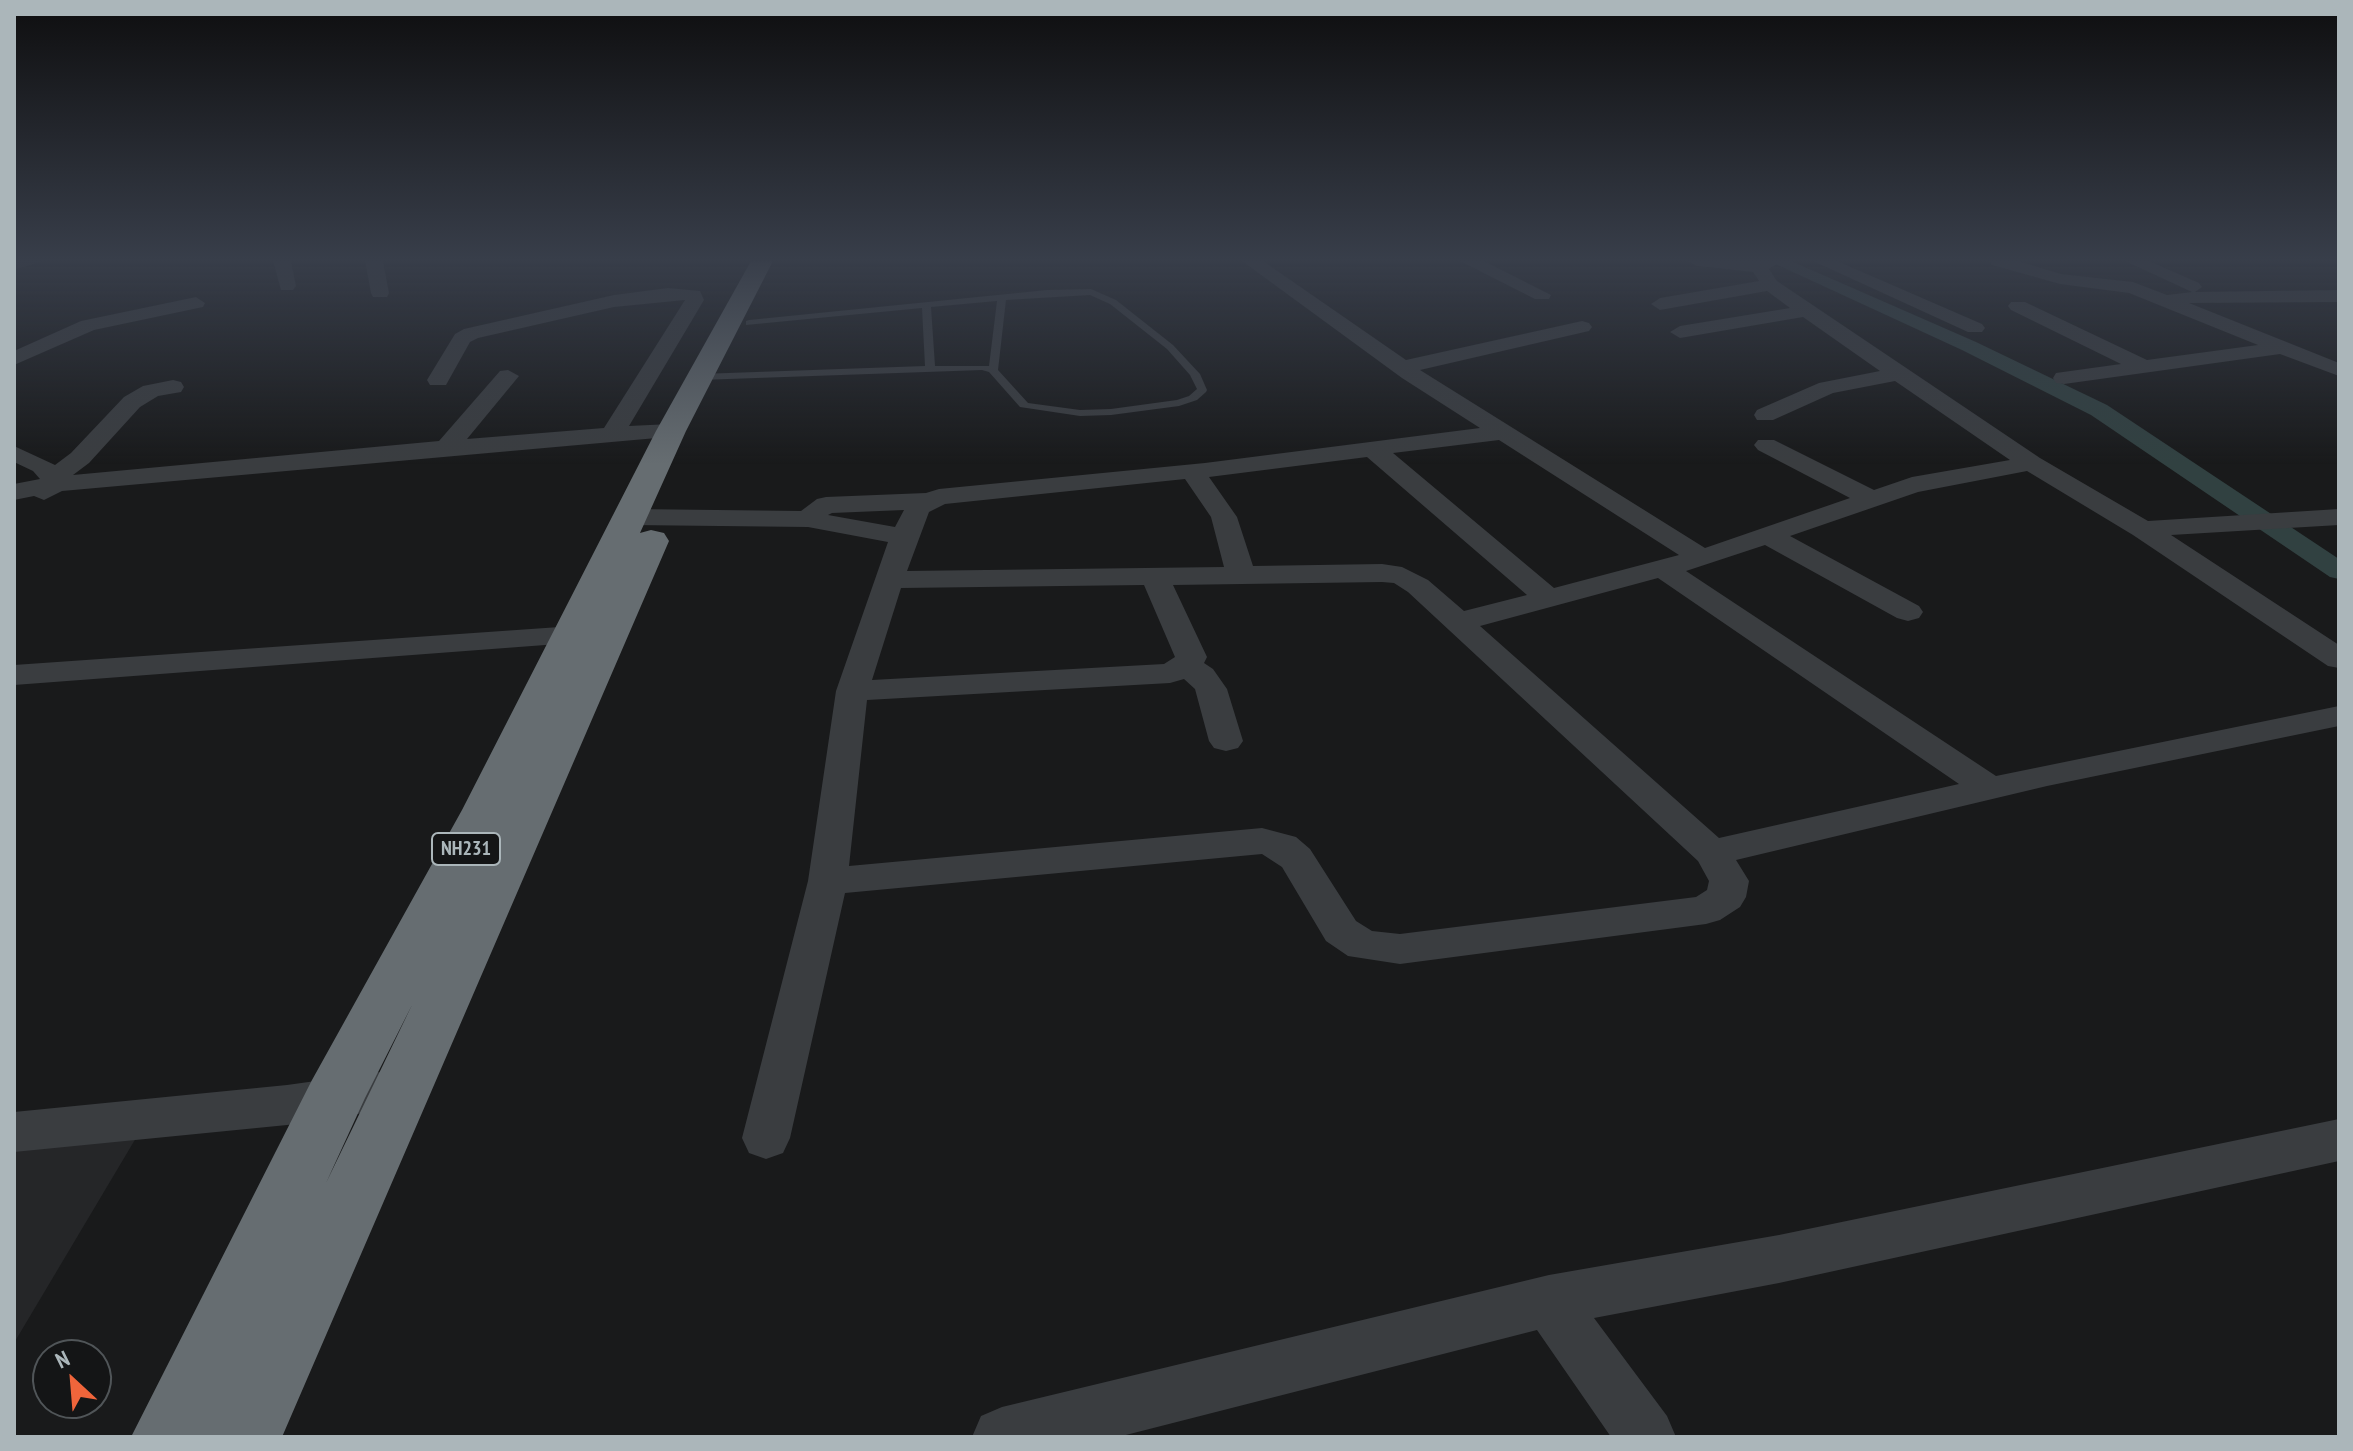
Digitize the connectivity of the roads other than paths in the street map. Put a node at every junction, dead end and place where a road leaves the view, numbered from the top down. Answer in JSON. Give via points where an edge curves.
{"nodes":[{"id":1,"x":82,"y":329,"type":"edge"},
{"id":2,"x":490,"y":329,"type":"edge"},
{"id":3,"x":677,"y":329,"type":"edge"},
{"id":4,"x":732,"y":329,"type":"edge"},
{"id":5,"x":745,"y":329,"type":"edge"},
{"id":6,"x":927,"y":329,"type":"edge"},
{"id":7,"x":998,"y":329,"type":"edge"},
{"id":8,"x":1146,"y":329,"type":"edge"},
{"id":9,"x":1349,"y":329,"type":"edge"},
{"id":10,"x":1574,"y":329,"type":"edge"},
{"id":11,"x":1700,"y":329,"type":"edge"},
{"id":12,"x":1833,"y":329,"type":"edge"},
{"id":13,"x":2035,"y":329,"type":"edge"},
{"id":14,"x":2050,"y":329,"type":"edge"},
{"id":15,"x":2237,"y":329,"type":"edge"},
{"id":16,"x":1680,"y":332,"type":"dead end"},
{"id":17,"x":66,"y":334,"type":"junction"},
{"id":18,"x":14,"y":340,"type":"edge"},
{"id":19,"x":2283,"y":347,"type":"junction"},
{"id":20,"x":14,"y":359,"type":"edge"},
{"id":21,"x":2143,"y":366,"type":"junction"},
{"id":22,"x":1405,"y":367,"type":"junction"},
{"id":23,"x":930,"y":368,"type":"junction"},
{"id":24,"x":1892,"y":369,"type":"junction"},
{"id":25,"x":993,"y":370,"type":"junction"},
{"id":26,"x":2339,"y":370,"type":"edge"},
{"id":27,"x":2104,"y":372,"type":"junction"},
{"id":28,"x":508,"y":376,"type":"dead end"},
{"id":29,"x":711,"y":377,"type":"junction"},
{"id":30,"x":2064,"y":378,"type":"dead end"},
{"id":31,"x":1793,"y":379,"type":"dead end"},
{"id":32,"x":438,"y":380,"type":"dead end"},
{"id":33,"x":173,"y":387,"type":"dead end"},
{"id":34,"x":1765,"y":415,"type":"dead end"},
{"id":35,"x":671,"y":431,"type":"junction"},
{"id":36,"x":1503,"y":432,"type":"junction"},
{"id":37,"x":613,"y":433,"type":"junction"},
{"id":38,"x":1766,"y":445,"type":"dead end"},
{"id":39,"x":446,"y":448,"type":"junction"},
{"id":40,"x":1373,"y":449,"type":"junction"},
{"id":41,"x":14,"y":453,"type":"edge"},
{"id":42,"x":2031,"y":463,"type":"junction"},
{"id":43,"x":1192,"y":471,"type":"junction"},
{"id":44,"x":54,"y":481,"type":"junction"},
{"id":45,"x":14,"y":492,"type":"edge"},
{"id":46,"x":1872,"y":499,"type":"junction"},
{"id":47,"x":925,"y":501,"type":"junction"},
{"id":48,"x":14,"y":511,"type":"edge"},
{"id":49,"x":646,"y":517,"type":"junction"},
{"id":50,"x":808,"y":519,"type":"junction"},
{"id":51,"x":2333,"y":521,"type":"edge"},
{"id":52,"x":2143,"y":529,"type":"junction"},
{"id":53,"x":1765,"y":534,"type":"junction"},
{"id":54,"x":904,"y":537,"type":"junction"},
{"id":55,"x":1702,"y":558,"type":"junction"},
{"id":56,"x":1662,"y":568,"type":"junction"},
{"id":57,"x":1241,"y":575,"type":"junction"},
{"id":58,"x":1155,"y":576,"type":"junction"},
{"id":59,"x":890,"y":580,"type":"junction"},
{"id":60,"x":1548,"y":598,"type":"junction"},
{"id":61,"x":1908,"y":612,"type":"dead end"},
{"id":62,"x":1458,"y":622,"type":"junction"},
{"id":63,"x":574,"y":635,"type":"junction"},
{"id":64,"x":2339,"y":659,"type":"edge"},
{"id":65,"x":1186,"y":666,"type":"junction"},
{"id":66,"x":14,"y":675,"type":"edge"},
{"id":67,"x":852,"y":691,"type":"junction"},
{"id":68,"x":2339,"y":716,"type":"edge"},
{"id":69,"x":1226,"y":741,"type":"dead end"},
{"id":70,"x":1990,"y":788,"type":"junction"},
{"id":71,"x":1712,"y":853,"type":"junction"},
{"id":72,"x":828,"y":881,"type":"junction"},
{"id":73,"x":402,"y":1088,"type":"junction"},
{"id":74,"x":334,"y":1098,"type":"junction"},
{"id":75,"x":14,"y":1132,"type":"edge"},
{"id":76,"x":766,"y":1138,"type":"dead end"},
{"id":77,"x":2339,"y":1140,"type":"edge"},
{"id":78,"x":1549,"y":1301,"type":"junction"},
{"id":79,"x":169,"y":1437,"type":"edge"},
{"id":80,"x":243,"y":1437,"type":"edge"},
{"id":81,"x":1002,"y":1437,"type":"edge"},
{"id":82,"x":1646,"y":1437,"type":"edge"}],
"edges":[{"from":1,"to":17,"type":"street"},
{"from":2,"to":32,"type":"street","via":[[462,338]]},
{"from":3,"to":37,"type":"street"},
{"from":4,"to":29,"type":"highway","number":"NH231"},
{"from":5,"to":29,"type":"highway","number":"NH231"},
{"from":6,"to":23,"type":"lane"},
{"from":7,"to":25,"type":"lane"},
{"from":8,"to":25,"type":"lane","via":[[1195,374],[1202,390],[1193,398],[1138,410],[1041,409],[1024,405]]},
{"from":9,"to":22,"type":"street"},
{"from":10,"to":22,"type":"street"},
{"from":11,"to":16,"type":"street"},
{"from":12,"to":24,"type":"street"},
{"from":13,"to":27,"type":"street"},
{"from":14,"to":21,"type":"street"},
{"from":15,"to":19,"type":"street"},
{"from":17,"to":18,"type":"street"},
{"from":17,"to":20,"type":"street"},
{"from":19,"to":21,"type":"street"},
{"from":19,"to":26,"type":"street"},
{"from":21,"to":27,"type":"street"},
{"from":22,"to":36,"type":"street"},
{"from":23,"to":25,"type":"lane"},
{"from":23,"to":29,"type":"lane"},
{"from":24,"to":31,"type":"street","via":[[1838,369]]},
{"from":24,"to":34,"type":"street","via":[[1827,388]]},
{"from":24,"to":42,"type":"street"},
{"from":27,"to":30,"type":"street"},
{"from":28,"to":39,"type":"street"},
{"from":29,"to":35,"type":"highway","number":"NH231"},
{"from":29,"to":49,"type":"highway","number":"NH231"},
{"from":33,"to":44,"type":"street","via":[[132,402]]},
{"from":35,"to":37,"type":"street"},
{"from":35,"to":49,"type":"highway","number":"NH231"},
{"from":36,"to":40,"type":"street"},
{"from":36,"to":55,"type":"street"},
{"from":37,"to":39,"type":"street"},
{"from":38,"to":46,"type":"street"},
{"from":39,"to":44,"type":"street"},
{"from":40,"to":43,"type":"street"},
{"from":40,"to":60,"type":"street"},
{"from":41,"to":44,"type":"street","via":[[42,466]]},
{"from":42,"to":46,"type":"street","via":[[1954,475]]},
{"from":42,"to":52,"type":"street"},
{"from":43,"to":47,"type":"street"},
{"from":43,"to":57,"type":"street","via":[[1224,517]]},
{"from":44,"to":45,"type":"street"},
{"from":44,"to":48,"type":"street"},
{"from":46,"to":53,"type":"street"},
{"from":47,"to":50,"type":"street","via":[[826,505]]},
{"from":47,"to":54,"type":"street"},
{"from":49,"to":50,"type":"street"},
{"from":49,"to":63,"type":"highway","number":"NH231"},
{"from":49,"to":73,"type":"highway","number":"NH231","via":[[614,627]]},
{"from":50,"to":54,"type":"street"},
{"from":51,"to":52,"type":"street"},
{"from":52,"to":64,"type":"street"},
{"from":53,"to":55,"type":"street"},
{"from":53,"to":61,"type":"street"},
{"from":54,"to":59,"type":"street"},
{"from":55,"to":56,"type":"street"},
{"from":56,"to":60,"type":"street"},
{"from":56,"to":70,"type":"street"},
{"from":57,"to":58,"type":"street"},
{"from":57,"to":62,"type":"street","via":[[1402,576]]},
{"from":58,"to":59,"type":"street"},
{"from":58,"to":65,"type":"street","via":[[1191,657]]},
{"from":59,"to":67,"type":"street"},
{"from":60,"to":62,"type":"street"},
{"from":62,"to":71,"type":"street"},
{"from":63,"to":66,"type":"street"},
{"from":63,"to":74,"type":"highway","number":"NH231"},
{"from":65,"to":67,"type":"street","via":[[1170,673]]},
{"from":65,"to":69,"type":"street","via":[[1211,689]]},
{"from":67,"to":72,"type":"street"},
{"from":68,"to":70,"type":"street"},
{"from":70,"to":71,"type":"street"},
{"from":71,"to":72,"type":"street","via":[[1729,881],[1726,897],[1706,910],[1400,949],[1363,945],[1341,931],[1296,858],[1282,846],[1262,841]]},
{"from":72,"to":76,"type":"street"},
{"from":73,"to":74,"type":"street"},
{"from":73,"to":80,"type":"highway","number":"NH231"},
{"from":74,"to":75,"type":"street"},
{"from":74,"to":79,"type":"highway","number":"NH231"},
{"from":77,"to":78,"type":"street","via":[[1779,1259]]},
{"from":78,"to":81,"type":"street"},
{"from":78,"to":82,"type":"street"}]}
